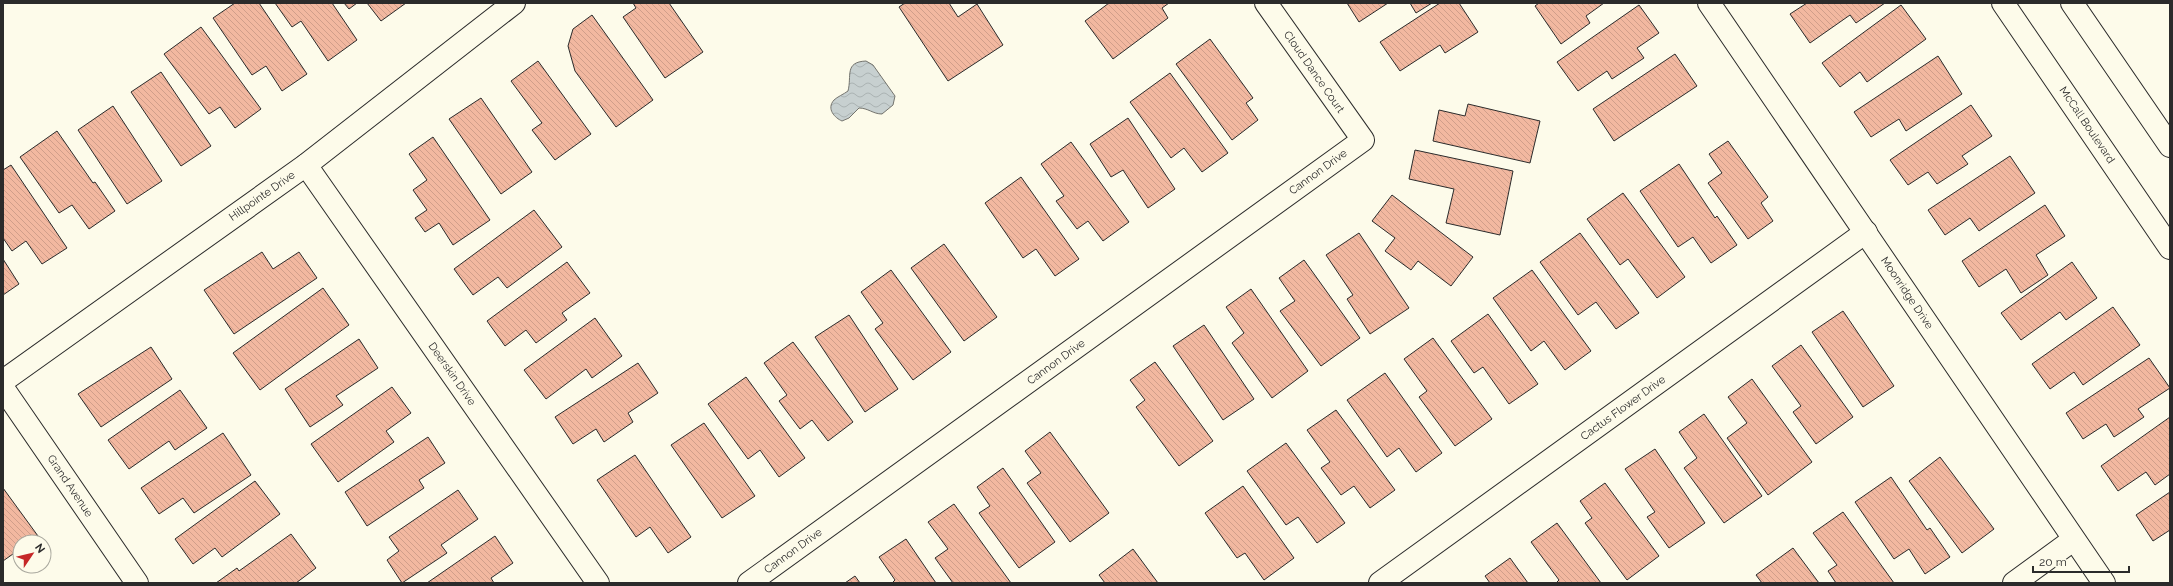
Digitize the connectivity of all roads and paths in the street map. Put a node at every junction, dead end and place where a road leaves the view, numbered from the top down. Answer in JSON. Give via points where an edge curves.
{"nodes":[{"id":1,"x":514,"y":3,"type":"edge"},
{"id":2,"x":1266,"y":3,"type":"edge"},
{"id":3,"x":1709,"y":3,"type":"edge"},
{"id":4,"x":2003,"y":3,"type":"edge"},
{"id":5,"x":2072,"y":3,"type":"edge"},
{"id":6,"x":1362,"y":140,"type":"joint"},
{"id":7,"x":2170,"y":146,"type":"edge"},
{"id":8,"x":306,"y":164,"type":"junction"},
{"id":9,"x":1866,"y":232,"type":"junction"},
{"id":10,"x":2170,"y":248,"type":"edge"},
{"id":11,"x":3,"y":381,"type":"edge"},
{"id":12,"x":3,"y":388,"type":"edge"},
{"id":13,"x":2073,"y":540,"type":"junction"},
{"id":14,"x":136,"y":583,"type":"edge"},
{"id":15,"x":598,"y":583,"type":"edge"},
{"id":16,"x":749,"y":583,"type":"edge"},
{"id":17,"x":1380,"y":583,"type":"edge"},
{"id":18,"x":2014,"y":583,"type":"edge"},
{"id":19,"x":2104,"y":583,"type":"edge"}],
"edges":[{"from":1,"to":8,"type":"street","name":"Hillpointe Drive"},
{"from":2,"to":6,"type":"street","name":"Cloud Dance Court"},
{"from":3,"to":9,"type":"street","name":"Moonridge Drive"},
{"from":4,"to":10,"type":"street","name":"McCall Boulevard"},
{"from":5,"to":7,"type":"street"},
{"from":6,"to":16,"type":"street","name":"Cannon Drive"},
{"from":8,"to":11,"type":"street","name":"Hillpointe Drive"},
{"from":8,"to":15,"type":"street","name":"Deerskin Drive"},
{"from":9,"to":13,"type":"street","name":"Moonridge Drive"},
{"from":9,"to":17,"type":"street","name":"Cactus Flower Drive"},
{"from":12,"to":14,"type":"street","name":"Grand Avenue"},
{"from":13,"to":18,"type":"street"},
{"from":13,"to":19,"type":"street","name":"Moonridge Drive"}]}
